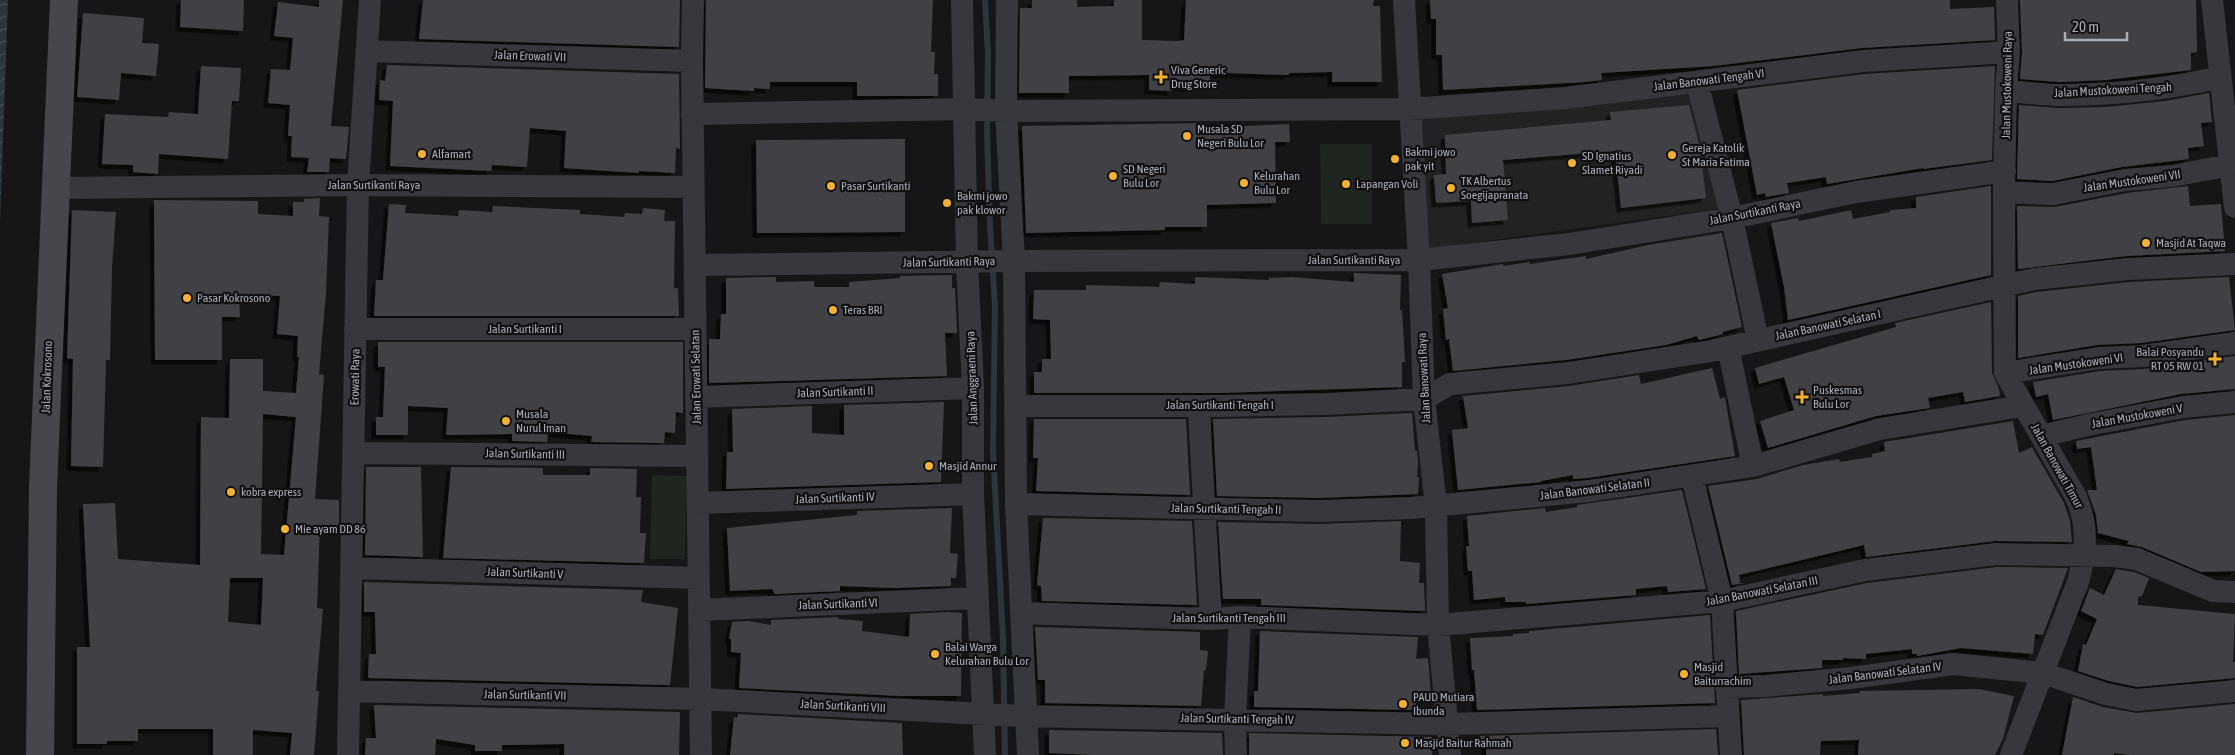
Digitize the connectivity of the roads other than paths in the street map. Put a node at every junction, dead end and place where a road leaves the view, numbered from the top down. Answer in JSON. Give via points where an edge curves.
{"nodes":[{"id":1,"x":64,"y":0,"type":"edge"},
{"id":2,"x":370,"y":0,"type":"edge"},
{"id":3,"x":694,"y":0,"type":"edge"},
{"id":4,"x":962,"y":0,"type":"edge"},
{"id":5,"x":1007,"y":0,"type":"edge"},
{"id":6,"x":1404,"y":0,"type":"edge"},
{"id":7,"x":2007,"y":0,"type":"edge"},
{"id":8,"x":2212,"y":0,"type":"edge"},
{"id":9,"x":2225,"y":41,"type":"edge"},
{"id":10,"x":368,"y":51,"type":"junction"},
{"id":11,"x":2009,"y":52,"type":"junction"},
{"id":12,"x":692,"y":61,"type":"junction"},
{"id":13,"x":2220,"y":77,"type":"junction"},
{"id":14,"x":1697,"y":82,"type":"junction"},
{"id":15,"x":2006,"y":91,"type":"junction"},
{"id":16,"x":968,"y":109,"type":"junction"},
{"id":17,"x":1409,"y":109,"type":"junction"},
{"id":18,"x":1002,"y":111,"type":"junction"},
{"id":19,"x":692,"y":114,"type":"junction"},
{"id":20,"x":2230,"y":165,"type":"junction"},
{"id":21,"x":2005,"y":181,"type":"junction"},
{"id":22,"x":358,"y":185,"type":"junction"},
{"id":23,"x":694,"y":187,"type":"junction"},
{"id":24,"x":54,"y":188,"type":"junction"},
{"id":25,"x":2235,"y":207,"type":"edge"},
{"id":26,"x":1732,"y":218,"type":"junction"},
{"id":27,"x":1419,"y":260,"type":"junction"},
{"id":28,"x":1011,"y":261,"type":"junction"},
{"id":29,"x":971,"y":262,"type":"junction"},
{"id":30,"x":2235,"y":264,"type":"edge"},
{"id":31,"x":695,"y":265,"type":"junction"},
{"id":32,"x":2006,"y":285,"type":"junction"},
{"id":33,"x":355,"y":329,"type":"junction"},
{"id":34,"x":695,"y":329,"type":"junction"},
{"id":35,"x":1758,"y":340,"type":"junction"},
{"id":36,"x":2235,"y":343,"type":"edge"},
{"id":37,"x":1728,"y":347,"type":"junction"},
{"id":38,"x":2005,"y":373,"type":"junction"},
{"id":39,"x":973,"y":388,"type":"junction"},
{"id":40,"x":696,"y":397,"type":"junction"},
{"id":41,"x":1424,"y":399,"type":"junction"},
{"id":42,"x":2235,"y":402,"type":"edge"},
{"id":43,"x":1016,"y":406,"type":"junction"},
{"id":44,"x":1199,"y":406,"type":"junction"},
{"id":45,"x":2022,"y":406,"type":"junction"},
{"id":46,"x":2041,"y":436,"type":"junction"},
{"id":47,"x":353,"y":453,"type":"junction"},
{"id":48,"x":697,"y":456,"type":"junction"},
{"id":49,"x":1753,"y":466,"type":"junction"},
{"id":50,"x":1692,"y":476,"type":"junction"},
{"id":51,"x":973,"y":494,"type":"junction"},
{"id":52,"x":698,"y":503,"type":"junction"},
{"id":53,"x":1016,"y":504,"type":"junction"},
{"id":54,"x":1436,"y":506,"type":"junction"},
{"id":55,"x":1204,"y":509,"type":"junction"},
{"id":56,"x":2085,"y":557,"type":"junction"},
{"id":57,"x":351,"y":568,"type":"junction"},
{"id":58,"x":699,"y":578,"type":"junction"},
{"id":59,"x":2235,"y":592,"type":"edge"},
{"id":60,"x":977,"y":598,"type":"junction"},
{"id":61,"x":1722,"y":601,"type":"junction"},
{"id":62,"x":700,"y":610,"type":"junction"},
{"id":63,"x":1021,"y":613,"type":"junction"},
{"id":64,"x":1240,"y":617,"type":"junction"},
{"id":65,"x":1211,"y":620,"type":"junction"},
{"id":66,"x":1438,"y":625,"type":"junction"},
{"id":67,"x":2043,"y":673,"type":"junction"},
{"id":68,"x":1726,"y":687,"type":"junction"},
{"id":69,"x":349,"y":691,"type":"junction"},
{"id":70,"x":2235,"y":691,"type":"edge"},
{"id":71,"x":701,"y":700,"type":"junction"},
{"id":72,"x":987,"y":713,"type":"junction"},
{"id":73,"x":1024,"y":716,"type":"junction"},
{"id":74,"x":1728,"y":716,"type":"junction"},
{"id":75,"x":1235,"y":718,"type":"junction"},
{"id":76,"x":1448,"y":724,"type":"junction"},
{"id":77,"x":40,"y":755,"type":"edge"},
{"id":78,"x":348,"y":755,"type":"edge"},
{"id":79,"x":702,"y":755,"type":"edge"},
{"id":80,"x":985,"y":755,"type":"edge"},
{"id":81,"x":1028,"y":755,"type":"edge"},
{"id":82,"x":1236,"y":755,"type":"edge"},
{"id":83,"x":1450,"y":755,"type":"edge"},
{"id":84,"x":1731,"y":755,"type":"edge"},
{"id":85,"x":2011,"y":755,"type":"edge"}],
"edges":[{"from":1,"to":24,"type":"street","name":"Jalan Kokrosono"},
{"from":2,"to":10,"type":"street","name":"Erowati Raya"},
{"from":3,"to":12,"type":"street","name":"Jalan Erowati Selatan"},
{"from":4,"to":16,"type":"street","name":"Jalan Anggraeni Raya"},
{"from":5,"to":18,"type":"street"},
{"from":6,"to":17,"type":"street","name":"Jalan Banowati Raya"},
{"from":7,"to":11,"type":"street","name":"Jalan Mustokoweni Raya"},
{"from":8,"to":9,"type":"street"},
{"from":9,"to":13,"type":"street"},
{"from":10,"to":12,"type":"street","name":"Jalan Erowati VII"},
{"from":10,"to":22,"type":"street","name":"Erowati Raya"},
{"from":11,"to":14,"type":"street","name":"Jalan Banowati Tengah VI","via":[[1863,61]]},
{"from":11,"to":15,"type":"street","name":"Jalan Mustokoweni Raya"},
{"from":12,"to":19,"type":"street","name":"Jalan Erowati Selatan"},
{"from":13,"to":15,"type":"street","name":"Jalan Mustokoweni Tengah","via":[[2185,86],[2128,91],[2066,95]]},
{"from":13,"to":20,"type":"street"},
{"from":14,"to":17,"type":"street","name":"Jalan Banowati Tengah VI","via":[[1565,98]]},
{"from":14,"to":26,"type":"street"},
{"from":15,"to":21,"type":"street","name":"Jalan Mustokoweni Raya"},
{"from":16,"to":18,"type":"street"},
{"from":16,"to":19,"type":"street"},
{"from":16,"to":29,"type":"street","name":"Jalan Anggraeni Raya"},
{"from":17,"to":18,"type":"street"},
{"from":17,"to":27,"type":"street","name":"Jalan Banowati Raya"},
{"from":18,"to":28,"type":"street"},
{"from":19,"to":23,"type":"street","name":"Jalan Erowati Selatan"},
{"from":20,"to":21,"type":"street","name":"Jalan Mustokoweni VII","via":[[2053,194]]},
{"from":20,"to":25,"type":"street"},
{"from":21,"to":26,"type":"street","name":"Jalan Surtikanti Raya","via":[[1856,192]]},
{"from":21,"to":32,"type":"street","name":"Jalan Banowati Timur"},
{"from":22,"to":23,"type":"street","name":"Jalan Surtikanti Raya"},
{"from":22,"to":24,"type":"street","name":"Jalan Surtikanti Raya"},
{"from":22,"to":33,"type":"street","name":"Erowati Raya"},
{"from":23,"to":31,"type":"street","name":"Jalan Erowati Selatan"},
{"from":24,"to":77,"type":"street","name":"Jalan Kokrosono","via":[[42,487]]},
{"from":26,"to":27,"type":"street","name":"Jalan Surtikanti Raya","via":[[1569,244]]},
{"from":26,"to":35,"type":"street"},
{"from":27,"to":28,"type":"street","name":"Jalan Surtikanti Raya"},
{"from":27,"to":41,"type":"street","name":"Jalan Banowati Raya"},
{"from":28,"to":29,"type":"street","name":"Jalan Surtikanti Raya"},
{"from":28,"to":43,"type":"street"},
{"from":29,"to":31,"type":"street","name":"Jalan Surtikanti Raya"},
{"from":29,"to":39,"type":"street","name":"Jalan Anggraeni Raya"},
{"from":30,"to":32,"type":"street","name":"Jalan Banowati Selatan I","via":[[2128,269]]},
{"from":31,"to":34,"type":"street","name":"Jalan Erowati Selatan"},
{"from":32,"to":35,"type":"street","name":"Jalan Banowati Selatan I"},
{"from":32,"to":38,"type":"street","name":"Jalan Banowati Timur"},
{"from":33,"to":34,"type":"street","name":"Jalan Surtikanti I"},
{"from":33,"to":47,"type":"street","name":"Erowati Raya"},
{"from":34,"to":40,"type":"street","name":"Jalan Erowati Selatan"},
{"from":35,"to":37,"type":"street","name":"Jalan Banowati Selatan I"},
{"from":36,"to":38,"type":"street","name":"Jalan Mustokoweni VI","via":[[2142,356],[2099,358]]},
{"from":37,"to":41,"type":"street","name":"Jalan Banowati Selatan I","via":[[1568,373],[1450,384]]},
{"from":37,"to":49,"type":"street"},
{"from":38,"to":45,"type":"street","name":"Jalan Banowati Timur"},
{"from":39,"to":40,"type":"street","name":"Jalan Surtikanti II"},
{"from":39,"to":51,"type":"street","name":"Jalan Anggraeni Raya"},
{"from":40,"to":48,"type":"street","name":"Jalan Erowati Selatan"},
{"from":41,"to":44,"type":"street","name":"Jalan Surtikanti Tengah I"},
{"from":41,"to":54,"type":"street","name":"Jalan Banowati Raya"},
{"from":42,"to":46,"type":"street","name":"Jalan Mustokoweni V","via":[[2184,407]]},
{"from":43,"to":44,"type":"street","name":"Jalan Surtikanti Tengah I"},
{"from":43,"to":53,"type":"street"},
{"from":44,"to":55,"type":"street"},
{"from":45,"to":46,"type":"street","name":"Jalan Banowati Timur"},
{"from":45,"to":49,"type":"street","name":"Jalan Banowati Selatan II","via":[[1880,429]]},
{"from":46,"to":56,"type":"street","name":"Jalan Banowati Timur","via":[[2082,512],[2086,530]]},
{"from":47,"to":48,"type":"street","name":"Jalan Surtikanti III"},
{"from":47,"to":57,"type":"street","name":"Erowati Raya"},
{"from":48,"to":52,"type":"street","name":"Jalan Erowati Selatan"},
{"from":49,"to":50,"type":"street","name":"Jalan Banowati Selatan II"},
{"from":50,"to":54,"type":"street","name":"Jalan Banowati Selatan II","via":[[1589,492]]},
{"from":50,"to":61,"type":"street"},
{"from":51,"to":52,"type":"street","name":"Jalan Surtikanti IV"},
{"from":51,"to":60,"type":"street","name":"Jalan Anggraeni Raya"},
{"from":52,"to":58,"type":"street","name":"Jalan Erowati Selatan"},
{"from":53,"to":55,"type":"street","name":"Jalan Surtikanti Tengah II"},
{"from":53,"to":63,"type":"street"},
{"from":54,"to":55,"type":"street","name":"Jalan Surtikanti Tengah II","via":[[1318,511]]},
{"from":54,"to":66,"type":"street","name":"Jalan Banowati Raya"},
{"from":55,"to":65,"type":"street"},
{"from":56,"to":59,"type":"street","name":"Jalan Banowati Selatan III","via":[[2137,559],[2213,591]]},
{"from":56,"to":61,"type":"street","name":"Jalan Banowati Selatan III","via":[[1996,554],[1865,570]]},
{"from":56,"to":67,"type":"street","name":"Jalan Banowati Timur"},
{"from":57,"to":58,"type":"street","name":"Jalan Surtikanti V"},
{"from":57,"to":69,"type":"street","name":"Erowati Raya"},
{"from":58,"to":62,"type":"street","name":"Jalan Erowati Selatan"},
{"from":60,"to":62,"type":"street","name":"Jalan Surtikanti VI"},
{"from":60,"to":72,"type":"street","name":"Jalan Anggraeni Raya"},
{"from":61,"to":66,"type":"street","name":"Jalan Banowati Selatan III"},
{"from":61,"to":68,"type":"street"},
{"from":62,"to":71,"type":"street","name":"Jalan Erowati Selatan"},
{"from":63,"to":65,"type":"street","name":"Jalan Surtikanti Tengah III"},
{"from":63,"to":73,"type":"street"},
{"from":64,"to":65,"type":"street","name":"Jalan Surtikanti Tengah III"},
{"from":64,"to":66,"type":"street","name":"Jalan Surtikanti Tengah III"},
{"from":64,"to":75,"type":"street"},
{"from":66,"to":76,"type":"street","name":"Jalan Banowati Raya"},
{"from":67,"to":68,"type":"street","name":"Jalan Banowati Selatan IV","via":[[1953,664],[1784,684]]},
{"from":67,"to":70,"type":"street","name":"Jalan Banowati Selatan IV","via":[[2106,694],[2136,700]]},
{"from":67,"to":85,"type":"street","name":"Jalan Banowati Timur"},
{"from":68,"to":74,"type":"street"},
{"from":69,"to":71,"type":"street","name":"Jalan Surtikanti VII"},
{"from":69,"to":78,"type":"street","name":"Erowati Raya"},
{"from":71,"to":72,"type":"street","name":"Jalan Surtikanti VIII"},
{"from":71,"to":79,"type":"street","name":"Jalan Erowati Selatan"},
{"from":72,"to":73,"type":"street","name":"Jalan Surtikanti VIII"},
{"from":72,"to":80,"type":"street","name":"Jalan Anggraeni Raya"},
{"from":73,"to":75,"type":"street","name":"Jalan Surtikanti Tengah IV"},
{"from":73,"to":81,"type":"street"},
{"from":74,"to":76,"type":"street"},
{"from":74,"to":84,"type":"street"},
{"from":75,"to":76,"type":"street","name":"Jalan Surtikanti Tengah IV"},
{"from":75,"to":82,"type":"street"},
{"from":76,"to":83,"type":"street","name":"Jalan Banowati Raya"}]}
